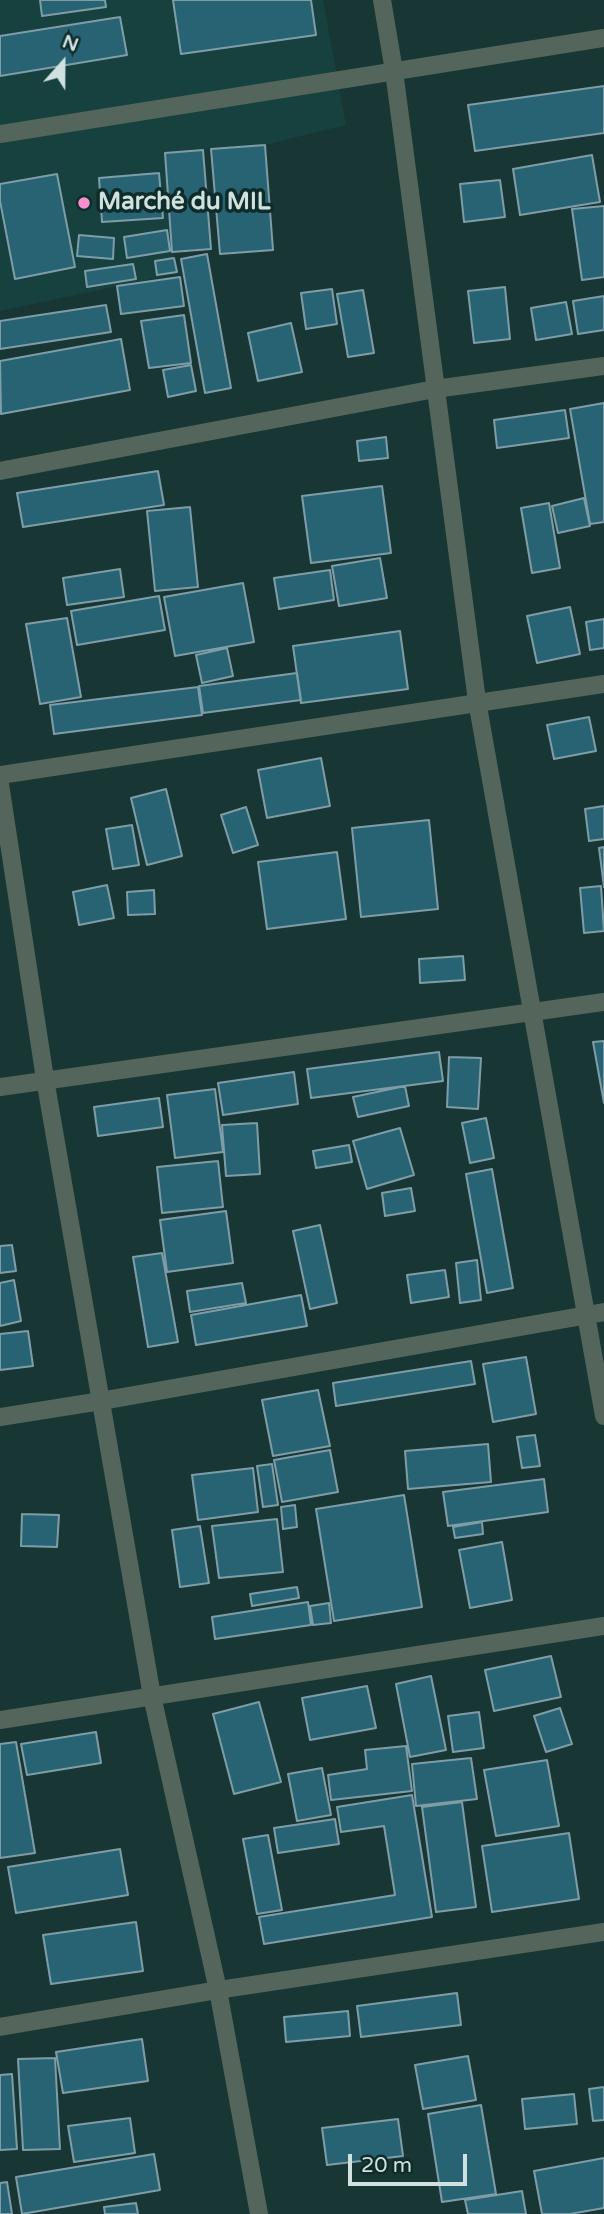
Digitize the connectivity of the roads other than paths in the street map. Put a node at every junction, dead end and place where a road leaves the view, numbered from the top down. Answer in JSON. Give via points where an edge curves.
{"nodes":[{"id":1,"x":382,"y":0,"type":"edge"},
{"id":2,"x":604,"y":38,"type":"edge"},
{"id":3,"x":394,"y":71,"type":"junction"},
{"id":4,"x":0,"y":134,"type":"edge"},
{"id":5,"x":604,"y":366,"type":"edge"},
{"id":6,"x":435,"y":388,"type":"junction"},
{"id":7,"x":0,"y":471,"type":"edge"},
{"id":8,"x":604,"y":684,"type":"edge"},
{"id":9,"x":477,"y":701,"type":"junction"},
{"id":10,"x":0,"y":775,"type":"edge"},
{"id":11,"x":0,"y":783,"type":"edge"},
{"id":12,"x":604,"y":1002,"type":"edge"},
{"id":13,"x":532,"y":1013,"type":"junction"},
{"id":14,"x":45,"y":1079,"type":"junction"},
{"id":15,"x":0,"y":1087,"type":"edge"},
{"id":16,"x":595,"y":1313,"type":"edge"},
{"id":17,"x":101,"y":1401,"type":"junction"},
{"id":18,"x":604,"y":1416,"type":"edge"},
{"id":19,"x":0,"y":1417,"type":"edge"},
{"id":20,"x":604,"y":1626,"type":"edge"},
{"id":21,"x":152,"y":1696,"type":"junction"},
{"id":22,"x":0,"y":1720,"type":"edge"},
{"id":23,"x":604,"y":1933,"type":"edge"},
{"id":24,"x":218,"y":1990,"type":"junction"},
{"id":25,"x":0,"y":2027,"type":"edge"},
{"id":26,"x":259,"y":2214,"type":"edge"}],
"edges":[{"from":1,"to":3,"type":"street"},
{"from":2,"to":3,"type":"street"},
{"from":3,"to":4,"type":"street"},
{"from":3,"to":6,"type":"street"},
{"from":5,"to":6,"type":"street"},
{"from":6,"to":7,"type":"street"},
{"from":6,"to":9,"type":"street"},
{"from":8,"to":9,"type":"street"},
{"from":9,"to":10,"type":"street"},
{"from":9,"to":13,"type":"street"},
{"from":11,"to":14,"type":"street"},
{"from":12,"to":13,"type":"street"},
{"from":13,"to":14,"type":"street"},
{"from":13,"to":16,"type":"street"},
{"from":14,"to":15,"type":"street"},
{"from":14,"to":17,"type":"street"},
{"from":16,"to":17,"type":"street"},
{"from":16,"to":18,"type":"street"},
{"from":17,"to":19,"type":"street"},
{"from":17,"to":21,"type":"street"},
{"from":20,"to":21,"type":"street"},
{"from":21,"to":22,"type":"street"},
{"from":21,"to":24,"type":"street"},
{"from":23,"to":24,"type":"street"},
{"from":24,"to":25,"type":"street"},
{"from":24,"to":26,"type":"street"}]}
